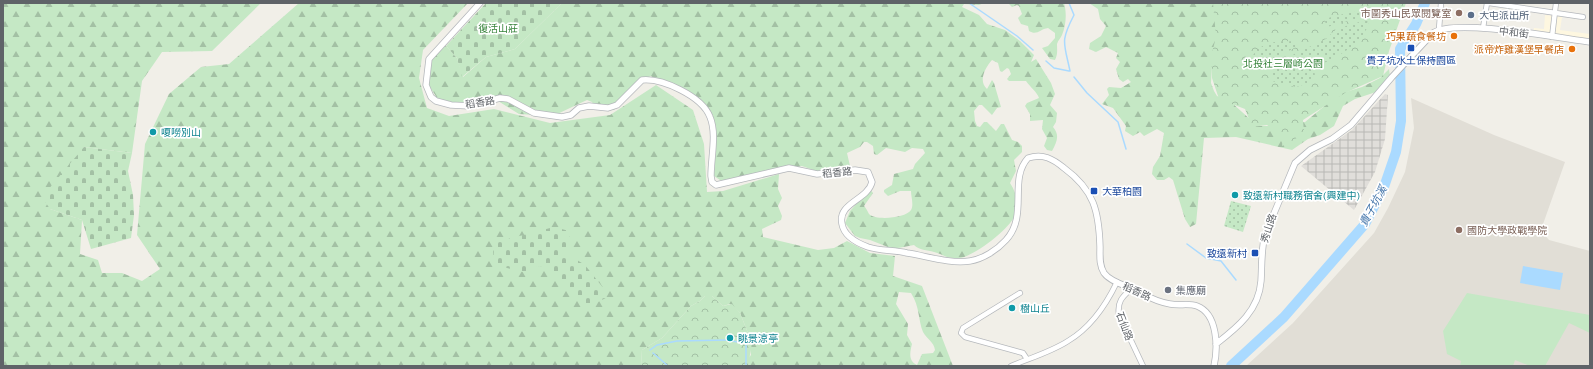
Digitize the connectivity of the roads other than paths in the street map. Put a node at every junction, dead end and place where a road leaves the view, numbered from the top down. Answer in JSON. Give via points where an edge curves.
{"nodes":[{"id":1,"x":480,"y":3,"type":"edge"},
{"id":2,"x":1441,"y":3,"type":"edge"},
{"id":3,"x":1488,"y":3,"type":"edge"},
{"id":4,"x":1556,"y":3,"type":"edge"},
{"id":5,"x":1554,"y":12,"type":"junction"},
{"id":6,"x":1583,"y":17,"type":"dead end"},
{"id":7,"x":1483,"y":28,"type":"junction"},
{"id":8,"x":1439,"y":29,"type":"junction"},
{"id":9,"x":1552,"y":37,"type":"junction"},
{"id":10,"x":1590,"y":42,"type":"edge"},
{"id":11,"x":1117,"y":282,"type":"junction"},
{"id":12,"x":1132,"y":289,"type":"junction"},
{"id":13,"x":1020,"y":293,"type":"dead end"},
{"id":14,"x":1216,"y":344,"type":"junction"},
{"id":15,"x":1028,"y":359,"type":"junction"},
{"id":16,"x":1012,"y":366,"type":"edge"},
{"id":17,"x":1142,"y":366,"type":"edge"},
{"id":18,"x":1214,"y":366,"type":"edge"}],
"edges":[{"from":1,"to":11,"type":"street","name":"稻香路","via":[[429,59],[426,85],[431,97],[436,101],[470,106],[500,98],[534,113],[562,117],[571,115],[579,108],[608,108],[617,105],[642,80],[655,80],[676,87],[692,98],[710,116],[710,176],[714,184],[721,185],[784,168],[797,168],[822,174],[864,170],[870,175],[871,186],[842,213],[841,223],[845,232],[854,240],[869,247],[951,261],[971,261],[982,257],[1007,240],[1018,220],[1021,166],[1028,158],[1045,156],[1079,178],[1086,189],[1100,226],[1100,265],[1105,275]]},
{"from":2,"to":8,"type":"street"},
{"from":3,"to":5,"type":"street"},
{"from":3,"to":7,"type":"street"},
{"from":4,"to":5,"type":"street"},
{"from":5,"to":6,"type":"street"},
{"from":5,"to":9,"type":"street"},
{"from":7,"to":8,"type":"street","name":"中和街","via":[[1455,26]]},
{"from":7,"to":9,"type":"street","name":"中和街"},
{"from":8,"to":14,"type":"street","name":"秀山路","via":[[1404,63],[1346,129],[1310,150],[1295,163],[1265,235],[1261,281],[1255,305],[1241,325]]},
{"from":9,"to":10,"type":"street","name":"中和街"},
{"from":11,"to":12,"type":"street","name":"稻香路"},
{"from":11,"to":15,"type":"street","via":[[1108,300],[1077,335]]},
{"from":12,"to":14,"type":"street","name":"稻香路","via":[[1170,304],[1203,309],[1211,320]]},
{"from":12,"to":17,"type":"street","name":"石仙路","via":[[1120,299],[1117,306]]},
{"from":13,"to":15,"type":"street","via":[[961,332],[965,337],[1023,353]]},
{"from":14,"to":18,"type":"street","name":"稻香路"},
{"from":15,"to":16,"type":"street"}]}
